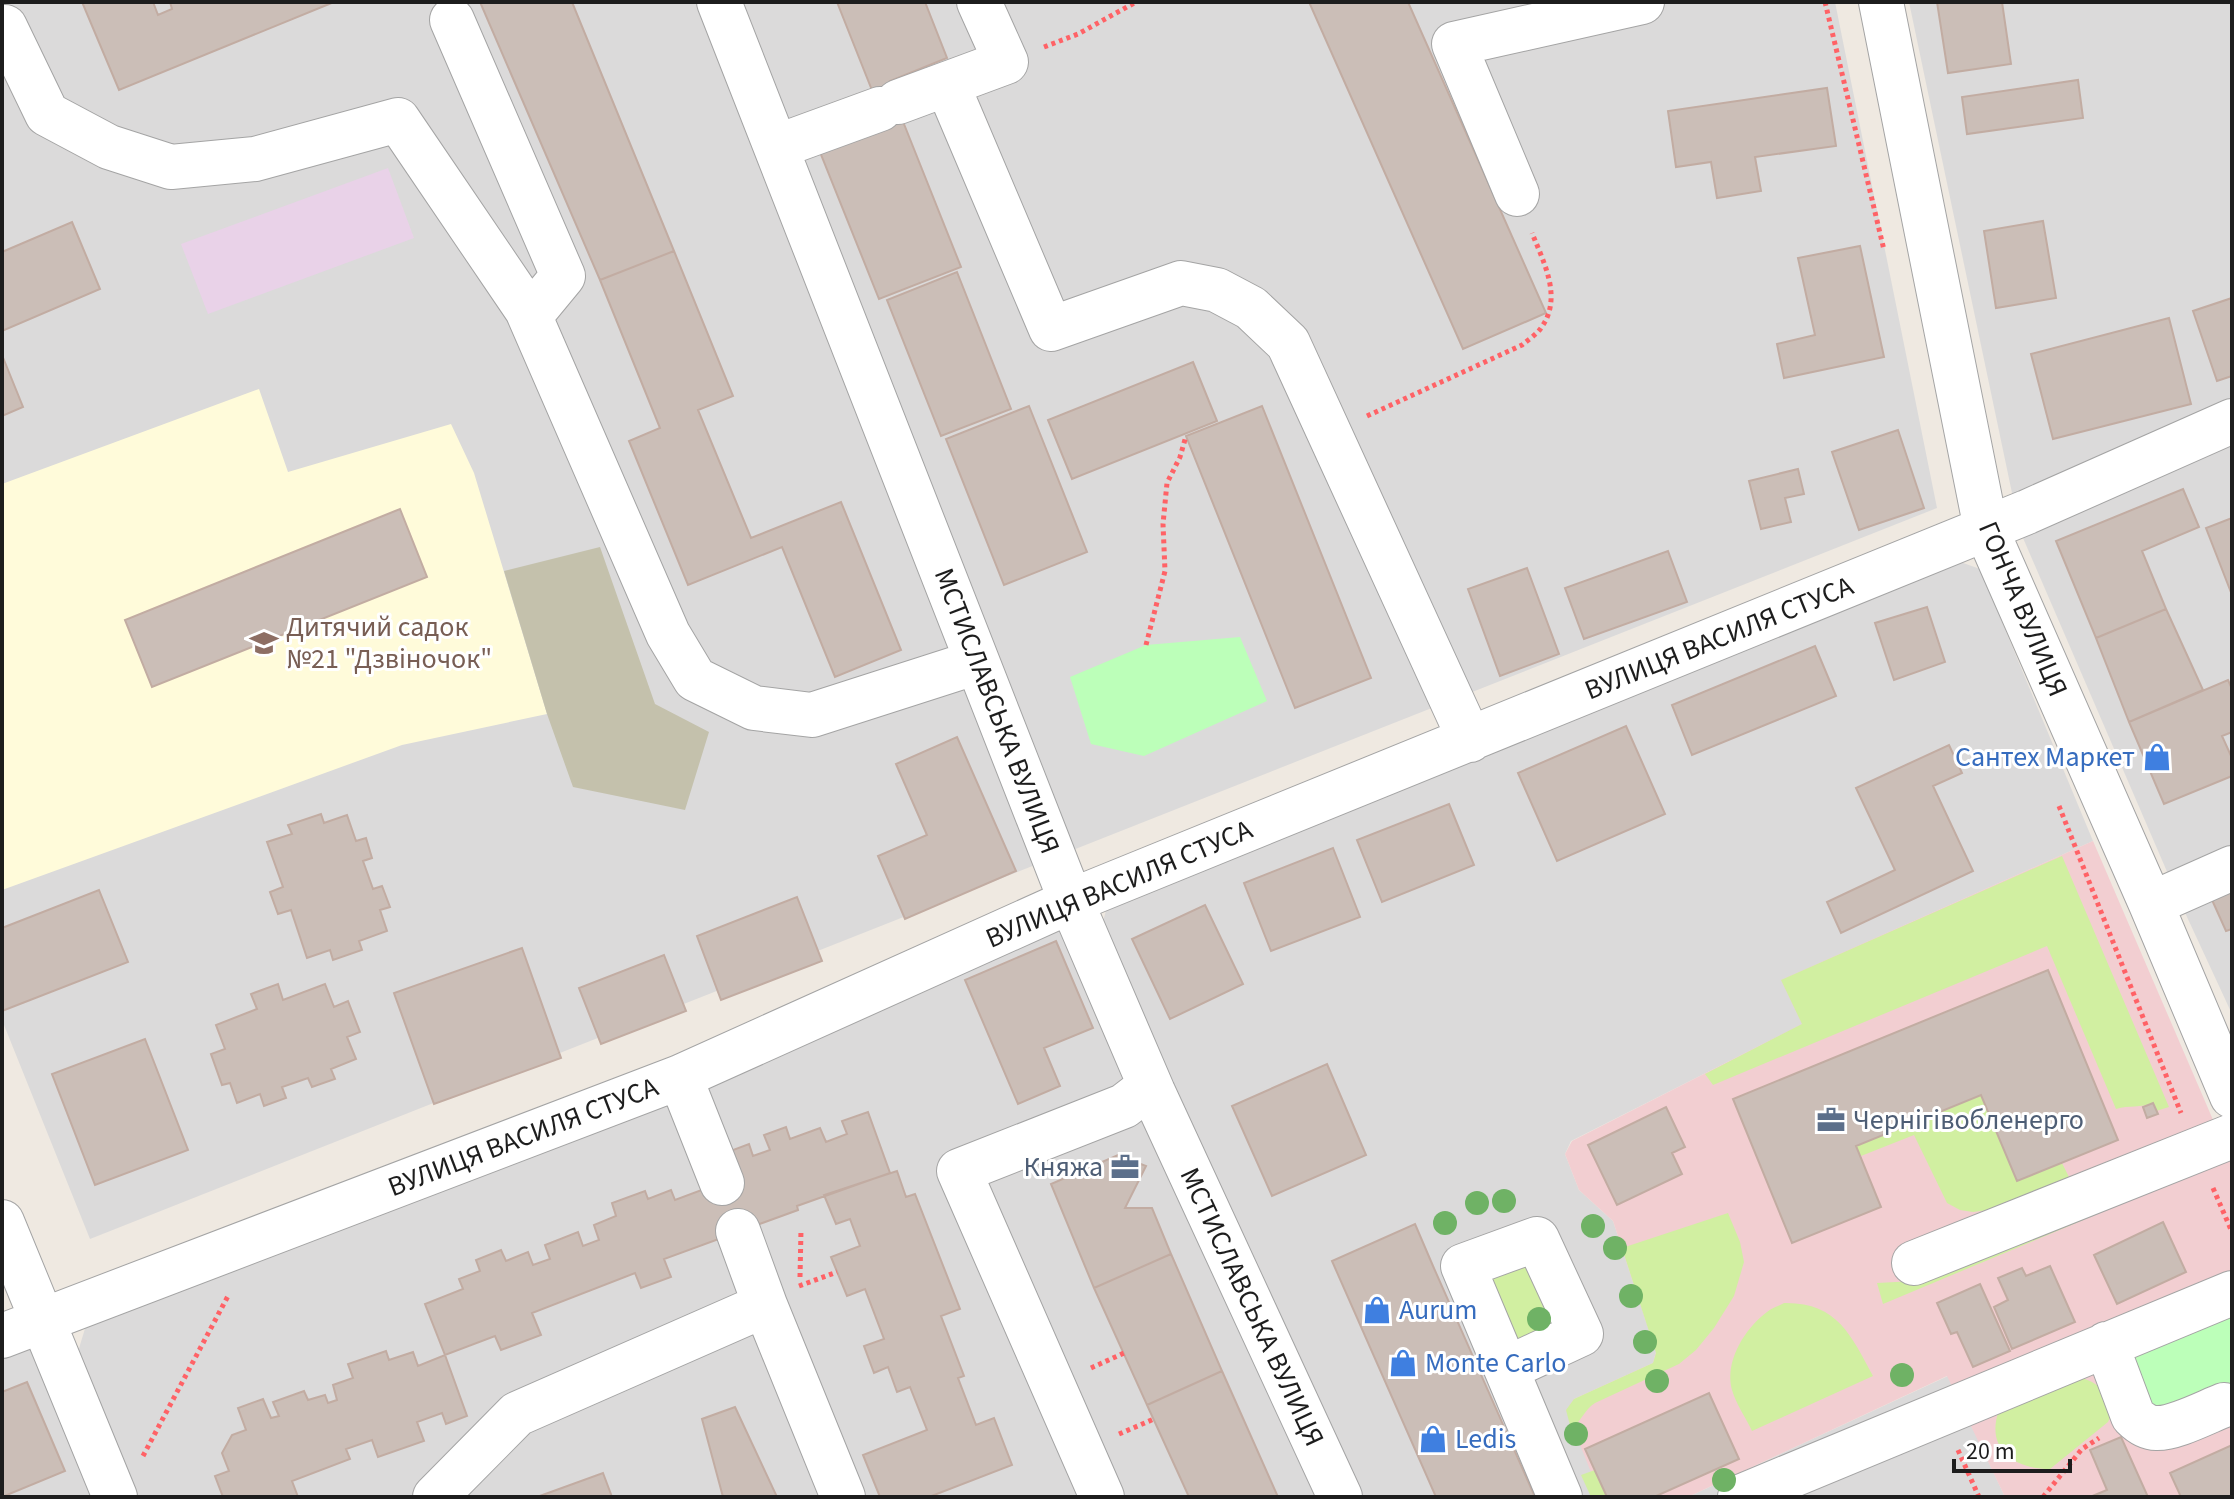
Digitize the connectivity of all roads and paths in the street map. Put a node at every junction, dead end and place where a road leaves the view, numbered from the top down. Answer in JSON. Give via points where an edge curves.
{"nodes":[{"id":1,"x":719,"y":2,"type":"edge"},
{"id":2,"x":979,"y":2,"type":"edge"},
{"id":3,"x":1136,"y":2,"type":"edge"},
{"id":4,"x":1642,"y":2,"type":"edge"},
{"id":5,"x":1881,"y":2,"type":"edge"},
{"id":6,"x":452,"y":20,"type":"dead end"},
{"id":7,"x":3,"y":25,"type":"edge"},
{"id":8,"x":1006,"y":62,"type":"junction"},
{"id":9,"x":947,"y":84,"type":"junction"},
{"id":10,"x":776,"y":147,"type":"junction"},
{"id":11,"x":1517,"y":194,"type":"joint"},
{"id":12,"x":530,"y":316,"type":"junction"},
{"id":13,"x":2232,"y":421,"type":"edge"},
{"id":14,"x":1329,"y":433,"type":"junction"},
{"id":15,"x":1186,"y":436,"type":"dead end"},
{"id":16,"x":1986,"y":529,"type":"junction"},
{"id":17,"x":1146,"y":645,"type":"dead end"},
{"id":18,"x":977,"y":662,"type":"junction"},
{"id":19,"x":1470,"y":740,"type":"junction"},
{"id":20,"x":2057,"y":802,"type":"dead end"},
{"id":21,"x":2232,"y":868,"type":"edge"},
{"id":22,"x":1071,"y":901,"type":"junction"},
{"id":23,"x":2151,"y":904,"type":"junction"},
{"id":24,"x":680,"y":1077,"type":"junction"},
{"id":25,"x":1153,"y":1092,"type":"junction"},
{"id":26,"x":2232,"y":1096,"type":"edge"},
{"id":27,"x":2214,"y":1142,"type":"edge"},
{"id":28,"x":722,"y":1183,"type":"dead end"},
{"id":29,"x":2,"y":1222,"type":"edge"},
{"id":30,"x":738,"y":1231,"type":"dead end"},
{"id":31,"x":2232,"y":1232,"type":"edge"},
{"id":32,"x":1914,"y":1263,"type":"dead end"},
{"id":33,"x":837,"y":1272,"type":"dead end"},
{"id":34,"x":231,"y":1291,"type":"dead end"},
{"id":35,"x":2232,"y":1293,"type":"edge"},
{"id":36,"x":780,"y":1296,"type":"junction"},
{"id":37,"x":43,"y":1319,"type":"junction"},
{"id":38,"x":2,"y":1336,"type":"edge"},
{"id":39,"x":2106,"y":1344,"type":"junction"},
{"id":40,"x":1508,"y":1368,"type":"dead end"},
{"id":41,"x":2224,"y":1405,"type":"dead end"},
{"id":42,"x":1941,"y":1413,"type":"junction"},
{"id":43,"x":2133,"y":1416,"type":"junction"},
{"id":44,"x":126,"y":1481,"type":"edge"},
{"id":45,"x":1089,"y":1493,"type":"edge"},
{"id":46,"x":435,"y":1497,"type":"edge"},
{"id":47,"x":843,"y":1497,"type":"edge"},
{"id":48,"x":1340,"y":1497,"type":"edge"},
{"id":49,"x":1560,"y":1497,"type":"edge"},
{"id":50,"x":1740,"y":1497,"type":"edge"},
{"id":51,"x":1979,"y":1497,"type":"edge"},
{"id":52,"x":2043,"y":1497,"type":"edge"}],
"edges":[{"from":1,"to":10,"type":"street","name":"МСТИСЛАВСЬКА ВУЛИЦЯ"},
{"from":2,"to":8,"type":"street"},
{"from":3,"to":8,"type":"path","via":[[1078,34]]},
{"from":4,"to":11,"type":"street","via":[[1454,44]]},
{"from":5,"to":16,"type":"street","name":"ГОНЧА ВУЛИЦЯ"},
{"from":6,"to":12,"type":"street","via":[[563,276]]},
{"from":7,"to":12,"type":"street","via":[[47,114],[109,147],[171,167],[255,159],[398,120]]},
{"from":8,"to":9,"type":"street"},
{"from":9,"to":10,"type":"street"},
{"from":9,"to":14,"type":"street","via":[[1051,329],[1181,283],[1217,290],[1251,308],[1288,343]]},
{"from":10,"to":18,"type":"street","name":"МСТИСЛАВСЬКА ВУЛИЦЯ"},
{"from":11,"to":14,"type":"path","via":[[1553,301],[1541,329],[1522,345]]},
{"from":12,"to":18,"type":"street","via":[[668,634],[695,679],[754,708],[812,715]]},
{"from":13,"to":16,"type":"street","name":"ВУЛИЦЯ ВАСИЛЯ СТУСА"},
{"from":14,"to":19,"type":"street"},
{"from":15,"to":17,"type":"path","via":[[1167,483],[1165,571]]},
{"from":16,"to":19,"type":"street","name":"ВУЛИЦЯ ВАСИЛЯ СТУСА"},
{"from":16,"to":23,"type":"street","name":"ГОНЧА ВУЛИЦЯ"},
{"from":18,"to":22,"type":"street","name":"МСТИСЛАВСЬКА ВУЛИЦЯ"},
{"from":19,"to":22,"type":"street","name":"ВУЛИЦЯ ВАСИЛЯ СТУСА"},
{"from":20,"to":27,"type":"path"},
{"from":21,"to":23,"type":"street"},
{"from":22,"to":24,"type":"street","name":"ВУЛИЦЯ ВАСИЛЯ СТУСА"},
{"from":22,"to":25,"type":"street","name":"МСТИСЛАВСЬКА ВУЛИЦЯ"},
{"from":23,"to":26,"type":"street","name":"ГОНЧА ВУЛИЦЯ"},
{"from":24,"to":28,"type":"street"},
{"from":24,"to":37,"type":"street","name":"ВУЛИЦЯ ВАСИЛЯ СТУСА"},
{"from":25,"to":45,"type":"street","via":[[959,1171]]},
{"from":25,"to":48,"type":"street","name":"МСТИСЛАВСЬКА ВУЛИЦЯ"},
{"from":27,"to":31,"type":"path"},
{"from":27,"to":32,"type":"street"},
{"from":29,"to":37,"type":"street"},
{"from":30,"to":36,"type":"street"},
{"from":33,"to":36,"type":"path"},
{"from":34,"to":44,"type":"path"},
{"from":35,"to":39,"type":"street"},
{"from":36,"to":46,"type":"street","via":[[517,1414]]},
{"from":36,"to":47,"type":"street"},
{"from":37,"to":38,"type":"street","name":"ВУЛИЦЯ ВАСИЛЯ СТУСА"},
{"from":37,"to":44,"type":"street"},
{"from":39,"to":42,"type":"street"},
{"from":39,"to":43,"type":"street"},
{"from":40,"to":49,"type":"street"},
{"from":41,"to":43,"type":"street","via":[[2168,1427],[2153,1428]]},
{"from":42,"to":50,"type":"street"},
{"from":42,"to":51,"type":"path"},
{"from":43,"to":52,"type":"path","via":[[2082,1449]]}]}
